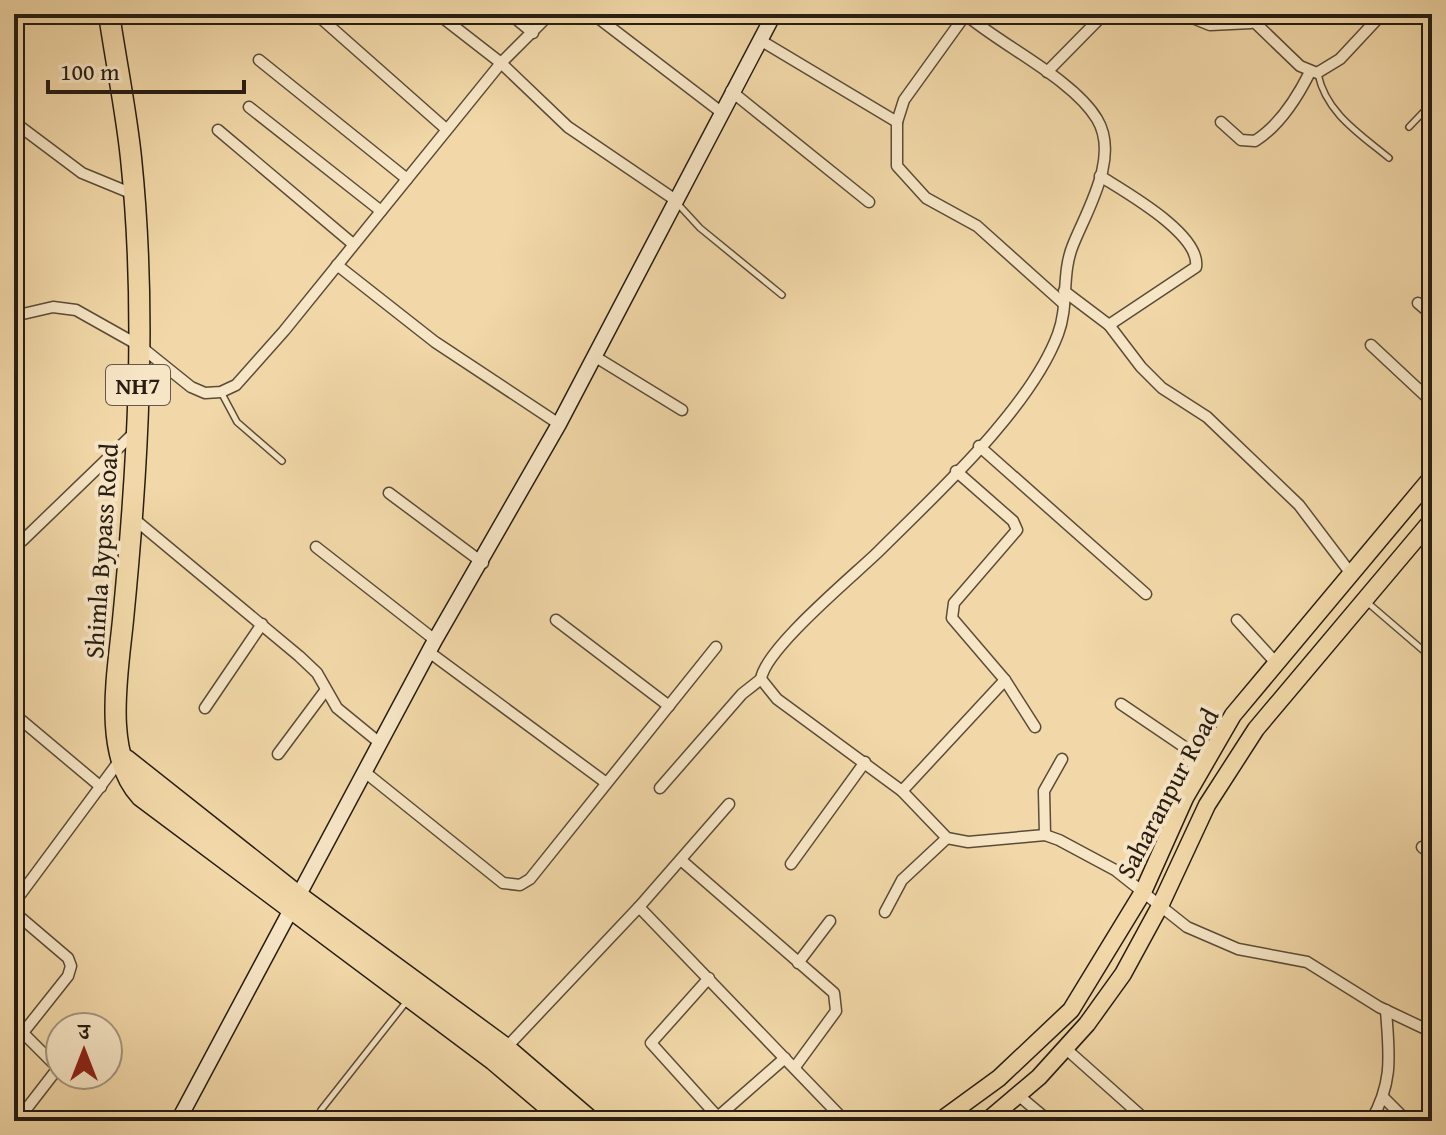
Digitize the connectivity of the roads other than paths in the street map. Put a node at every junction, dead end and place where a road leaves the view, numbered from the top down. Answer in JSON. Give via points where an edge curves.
{"nodes":[{"id":1,"x":109,"y":14,"type":"edge"},
{"id":2,"x":316,"y":14,"type":"edge"},
{"id":3,"x":438,"y":14,"type":"edge"},
{"id":4,"x":510,"y":14,"type":"edge"},
{"id":5,"x":550,"y":14,"type":"edge"},
{"id":6,"x":593,"y":14,"type":"edge"},
{"id":7,"x":774,"y":14,"type":"edge"},
{"id":8,"x":966,"y":14,"type":"edge"},
{"id":9,"x":1104,"y":14,"type":"edge"},
{"id":10,"x":1183,"y":14,"type":"edge"},
{"id":11,"x":1382,"y":14,"type":"edge"},
{"id":12,"x":1248,"y":18,"type":"edge"},
{"id":13,"x":533,"y":33,"type":"junction"},
{"id":14,"x":760,"y":40,"type":"junction"},
{"id":15,"x":259,"y":60,"type":"dead end"},
{"id":16,"x":501,"y":63,"type":"junction"},
{"id":17,"x":1047,"y":72,"type":"junction"},
{"id":18,"x":1314,"y":72,"type":"junction"},
{"id":19,"x":731,"y":91,"type":"junction"},
{"id":20,"x":1432,"y":103,"type":"edge"},
{"id":21,"x":249,"y":107,"type":"dead end"},
{"id":22,"x":721,"y":112,"type":"junction"},
{"id":23,"x":897,"y":122,"type":"junction"},
{"id":24,"x":1221,"y":122,"type":"dead end"},
{"id":25,"x":18,"y":125,"type":"dead end"},
{"id":26,"x":1409,"y":127,"type":"dead end"},
{"id":27,"x":446,"y":129,"type":"junction"},
{"id":28,"x":218,"y":130,"type":"dead end"},
{"id":29,"x":1389,"y":158,"type":"dead end"},
{"id":30,"x":1100,"y":176,"type":"junction"},
{"id":31,"x":407,"y":179,"type":"junction"},
{"id":32,"x":133,"y":194,"type":"junction"},
{"id":33,"x":674,"y":199,"type":"junction"},
{"id":34,"x":869,"y":202,"type":"dead end"},
{"id":35,"x":381,"y":211,"type":"junction"},
{"id":36,"x":353,"y":244,"type":"junction"},
{"id":37,"x":337,"y":265,"type":"junction"},
{"id":38,"x":1064,"y":291,"type":"junction"},
{"id":39,"x":782,"y":295,"type":"dead end"},
{"id":40,"x":1418,"y":303,"type":"dead end"},
{"id":41,"x":1064,"y":304,"type":"junction"},
{"id":42,"x":1432,"y":315,"type":"edge"},
{"id":43,"x":14,"y":316,"type":"edge"},
{"id":44,"x":1109,"y":325,"type":"junction"},
{"id":45,"x":1371,"y":345,"type":"dead end"},
{"id":46,"x":140,"y":346,"type":"junction"},
{"id":47,"x":594,"y":356,"type":"junction"},
{"id":48,"x":221,"y":392,"type":"junction"},
{"id":49,"x":1432,"y":402,"type":"edge"},
{"id":50,"x":682,"y":410,"type":"dead end"},
{"id":51,"x":559,"y":424,"type":"junction"},
{"id":52,"x":136,"y":431,"type":"junction"},
{"id":53,"x":979,"y":446,"type":"junction"},
{"id":54,"x":282,"y":461,"type":"dead end"},
{"id":55,"x":956,"y":471,"type":"junction"},
{"id":56,"x":1432,"y":477,"type":"edge"},
{"id":57,"x":389,"y":493,"type":"dead end"},
{"id":58,"x":133,"y":518,"type":"junction"},
{"id":59,"x":1432,"y":520,"type":"edge"},
{"id":60,"x":22,"y":541,"type":"dead end"},
{"id":61,"x":316,"y":547,"type":"dead end"},
{"id":62,"x":483,"y":563,"type":"junction"},
{"id":63,"x":1352,"y":575,"type":"junction"},
{"id":64,"x":1146,"y":594,"type":"dead end"},
{"id":65,"x":1364,"y":600,"type":"junction"},
{"id":66,"x":556,"y":620,"type":"dead end"},
{"id":67,"x":1237,"y":620,"type":"dead end"},
{"id":68,"x":262,"y":624,"type":"junction"},
{"id":69,"x":432,"y":646,"type":"junction"},
{"id":70,"x":716,"y":647,"type":"dead end"},
{"id":71,"x":1432,"y":658,"type":"edge"},
{"id":72,"x":1277,"y":664,"type":"junction"},
{"id":73,"x":761,"y":679,"type":"junction"},
{"id":74,"x":1005,"y":680,"type":"junction"},
{"id":75,"x":325,"y":691,"type":"junction"},
{"id":76,"x":1121,"y":704,"type":"dead end"},
{"id":77,"x":669,"y":706,"type":"junction"},
{"id":78,"x":205,"y":708,"type":"dead end"},
{"id":79,"x":14,"y":714,"type":"edge"},
{"id":80,"x":1035,"y":727,"type":"dead end"},
{"id":81,"x":381,"y":744,"type":"junction"},
{"id":82,"x":278,"y":754,"type":"dead end"},
{"id":83,"x":122,"y":757,"type":"junction"},
{"id":84,"x":1062,"y":759,"type":"dead end"},
{"id":85,"x":865,"y":762,"type":"junction"},
{"id":86,"x":366,"y":773,"type":"junction"},
{"id":87,"x":1198,"y":776,"type":"junction"},
{"id":88,"x":605,"y":782,"type":"junction"},
{"id":89,"x":101,"y":787,"type":"junction"},
{"id":90,"x":660,"y":788,"type":"dead end"},
{"id":91,"x":902,"y":791,"type":"junction"},
{"id":92,"x":729,"y":804,"type":"dead end"},
{"id":93,"x":1045,"y":835,"type":"junction"},
{"id":94,"x":947,"y":838,"type":"junction"},
{"id":95,"x":1422,"y":847,"type":"dead end"},
{"id":96,"x":1432,"y":855,"type":"edge"},
{"id":97,"x":681,"y":860,"type":"junction"},
{"id":98,"x":791,"y":864,"type":"dead end"},
{"id":99,"x":1143,"y":892,"type":"junction"},
{"id":100,"x":14,"y":903,"type":"edge"},
{"id":101,"x":295,"y":904,"type":"junction"},
{"id":102,"x":1160,"y":906,"type":"junction"},
{"id":103,"x":639,"y":907,"type":"junction"},
{"id":104,"x":14,"y":912,"type":"edge"},
{"id":105,"x":885,"y":912,"type":"dead end"},
{"id":106,"x":830,"y":921,"type":"dead end"},
{"id":107,"x":798,"y":963,"type":"junction"},
{"id":108,"x":709,"y":978,"type":"junction"},
{"id":109,"x":410,"y":997,"type":"junction"},
{"id":110,"x":1386,"y":1010,"type":"junction"},
{"id":111,"x":1432,"y":1032,"type":"edge"},
{"id":112,"x":23,"y":1033,"type":"junction"},
{"id":113,"x":14,"y":1044,"type":"edge"},
{"id":114,"x":1065,"y":1048,"type":"junction"},
{"id":115,"x":500,"y":1054,"type":"junction"},
{"id":116,"x":785,"y":1058,"type":"junction"},
{"id":117,"x":795,"y":1067,"type":"junction"},
{"id":118,"x":1018,"y":1095,"type":"junction"},
{"id":119,"x":1384,"y":1098,"type":"junction"},
{"id":120,"x":321,"y":1110,"type":"dead end"},
{"id":121,"x":17,"y":1121,"type":"edge"},
{"id":122,"x":178,"y":1121,"type":"edge"},
{"id":123,"x":566,"y":1121,"type":"edge"},
{"id":124,"x":590,"y":1121,"type":"edge"},
{"id":125,"x":845,"y":1121,"type":"edge"},
{"id":126,"x":940,"y":1121,"type":"edge"},
{"id":127,"x":987,"y":1121,"type":"edge"},
{"id":128,"x":1049,"y":1121,"type":"edge"},
{"id":129,"x":1147,"y":1121,"type":"edge"},
{"id":130,"x":1371,"y":1121,"type":"edge"},
{"id":131,"x":1407,"y":1121,"type":"edge"}],
"edges":[{"from":1,"to":32,"type":"highway","name":"Shimla Bypass Road","number":"NH7"},
{"from":2,"to":27,"type":"street"},
{"from":3,"to":16,"type":"street"},
{"from":4,"to":13,"type":"street"},
{"from":5,"to":13,"type":"street"},
{"from":6,"to":22,"type":"street"},
{"from":7,"to":14,"type":"street"},
{"from":8,"to":17,"type":"street"},
{"from":8,"to":23,"type":"street","via":[[904,100]]},
{"from":9,"to":17,"type":"street"},
{"from":10,"to":12,"type":"street","via":[[1210,25]]},
{"from":11,"to":18,"type":"street","via":[[1340,59]]},
{"from":12,"to":18,"type":"street"},
{"from":13,"to":16,"type":"street"},
{"from":14,"to":19,"type":"street"},
{"from":14,"to":23,"type":"street"},
{"from":15,"to":31,"type":"street"},
{"from":16,"to":27,"type":"street"},
{"from":16,"to":33,"type":"street","via":[[568,127]]},
{"from":17,"to":30,"type":"street","via":[[1099,122]]},
{"from":18,"to":24,"type":"street","via":[[1274,126],[1255,141],[1241,140]]},
{"from":18,"to":29,"type":"lane","via":[[1339,116]]},
{"from":19,"to":22,"type":"street"},
{"from":19,"to":34,"type":"street"},
{"from":20,"to":26,"type":"lane"},
{"from":21,"to":35,"type":"street"},
{"from":22,"to":33,"type":"street"},
{"from":23,"to":41,"type":"street","via":[[897,166],[926,198],[977,226]]},
{"from":25,"to":32,"type":"street","via":[[82,173]]},
{"from":27,"to":31,"type":"street"},
{"from":28,"to":36,"type":"street"},
{"from":30,"to":38,"type":"street","via":[[1071,250]]},
{"from":30,"to":44,"type":"street","via":[[1170,225],[1197,261],[1191,273]]},
{"from":31,"to":35,"type":"street"},
{"from":32,"to":46,"type":"highway","name":"Shimla Bypass Road","number":"NH7"},
{"from":33,"to":39,"type":"lane","via":[[700,228]]},
{"from":33,"to":47,"type":"street"},
{"from":35,"to":36,"type":"street"},
{"from":36,"to":37,"type":"street"},
{"from":37,"to":48,"type":"street","via":[[250,371]]},
{"from":37,"to":51,"type":"street","via":[[435,342]]},
{"from":38,"to":41,"type":"street"},
{"from":38,"to":44,"type":"street"},
{"from":40,"to":42,"type":"street"},
{"from":41,"to":53,"type":"street","via":[[1057,336],[1037,372]]},
{"from":43,"to":46,"type":"street","via":[[64,307],[89,314]]},
{"from":44,"to":63,"type":"street","via":[[1162,388],[1207,417],[1299,505]]},
{"from":45,"to":49,"type":"street"},
{"from":46,"to":48,"type":"street","via":[[191,387]]},
{"from":46,"to":52,"type":"highway","name":"Shimla Bypass Road","number":"NH7"},
{"from":47,"to":50,"type":"street"},
{"from":47,"to":51,"type":"street"},
{"from":48,"to":54,"type":"lane","via":[[237,422]]},
{"from":51,"to":62,"type":"street"},
{"from":52,"to":58,"type":"highway","name":"Shimla Bypass Road","number":"NH7"},
{"from":52,"to":60,"type":"street"},
{"from":53,"to":55,"type":"street"},
{"from":53,"to":64,"type":"street"},
{"from":55,"to":73,"type":"street","via":[[771,656]]},
{"from":55,"to":74,"type":"street","via":[[1017,525],[1015,537],[954,603],[951,613]]},
{"from":56,"to":63,"type":"main road","name":"Saharanpur Road"},
{"from":57,"to":62,"type":"street"},
{"from":58,"to":68,"type":"street"},
{"from":58,"to":83,"type":"highway","name":"Shimla Bypass Road","number":"NH7","via":[[114,713]]},
{"from":59,"to":65,"type":"main road","name":"Saharanpur Road"},
{"from":61,"to":69,"type":"street"},
{"from":62,"to":69,"type":"street"},
{"from":63,"to":72,"type":"main road","name":"Saharanpur Road"},
{"from":65,"to":71,"type":"lane"},
{"from":65,"to":102,"type":"main road","name":"Saharanpur Road","via":[[1256,729],[1207,805]]},
{"from":66,"to":77,"type":"street"},
{"from":67,"to":72,"type":"street"},
{"from":68,"to":75,"type":"street","via":[[317,673]]},
{"from":68,"to":78,"type":"street"},
{"from":69,"to":81,"type":"street"},
{"from":69,"to":88,"type":"street"},
{"from":70,"to":77,"type":"street"},
{"from":72,"to":87,"type":"main road","name":"Saharanpur Road","via":[[1233,715]]},
{"from":73,"to":85,"type":"street","via":[[777,699]]},
{"from":73,"to":90,"type":"street"},
{"from":74,"to":80,"type":"street"},
{"from":74,"to":91,"type":"street"},
{"from":75,"to":81,"type":"street","via":[[337,708]]},
{"from":75,"to":82,"type":"street"},
{"from":76,"to":87,"type":"street","via":[[1183,746]]},
{"from":77,"to":88,"type":"street"},
{"from":79,"to":89,"type":"street"},
{"from":81,"to":86,"type":"street"},
{"from":83,"to":89,"type":"street"},
{"from":83,"to":101,"type":"highway"},
{"from":84,"to":93,"type":"street","via":[[1044,791]]},
{"from":85,"to":91,"type":"street"},
{"from":85,"to":98,"type":"street"},
{"from":86,"to":88,"type":"street","via":[[503,883],[515,886],[530,879]]},
{"from":86,"to":101,"type":"street"},
{"from":87,"to":99,"type":"main road","name":"Saharanpur Road"},
{"from":89,"to":100,"type":"street"},
{"from":91,"to":94,"type":"street"},
{"from":92,"to":97,"type":"street"},
{"from":93,"to":94,"type":"street","via":[[968,842]]},
{"from":93,"to":99,"type":"street","via":[[1115,870]]},
{"from":94,"to":105,"type":"street","via":[[902,880]]},
{"from":95,"to":96,"type":"street"},
{"from":97,"to":103,"type":"street"},
{"from":97,"to":107,"type":"street"},
{"from":99,"to":102,"type":"street"},
{"from":99,"to":126,"type":"main road","name":"Saharanpur Road","via":[[1071,1010],[999,1078]]},
{"from":101,"to":109,"type":"highway"},
{"from":101,"to":115,"type":"highway"},
{"from":101,"to":122,"type":"street"},
{"from":102,"to":110,"type":"street","via":[[1211,939],[1307,962]]},
{"from":102,"to":114,"type":"main road","name":"Saharanpur Road","via":[[1123,974]]},
{"from":103,"to":108,"type":"street"},
{"from":103,"to":115,"type":"street"},
{"from":104,"to":112,"type":"street","via":[[71,966]]},
{"from":106,"to":107,"type":"street"},
{"from":107,"to":117,"type":"street","via":[[831,990],[837,1005]]},
{"from":108,"to":116,"type":"street"},
{"from":108,"to":116,"type":"street","via":[[651,1043],[716,1115]]},
{"from":109,"to":115,"type":"highway"},
{"from":109,"to":120,"type":"lane"},
{"from":110,"to":111,"type":"street"},
{"from":110,"to":119,"type":"street","via":[[1389,1077]]},
{"from":112,"to":113,"type":"street"},
{"from":112,"to":121,"type":"street","via":[[58,1068]]},
{"from":114,"to":118,"type":"main road","name":"Saharanpur Road"},
{"from":114,"to":129,"type":"street"},
{"from":115,"to":123,"type":"highway"},
{"from":115,"to":124,"type":"highway"},
{"from":116,"to":117,"type":"street"},
{"from":117,"to":125,"type":"street"},
{"from":118,"to":127,"type":"main road","name":"Saharanpur Road"},
{"from":118,"to":128,"type":"street"},
{"from":119,"to":130,"type":"street"},
{"from":119,"to":131,"type":"street"}]}
